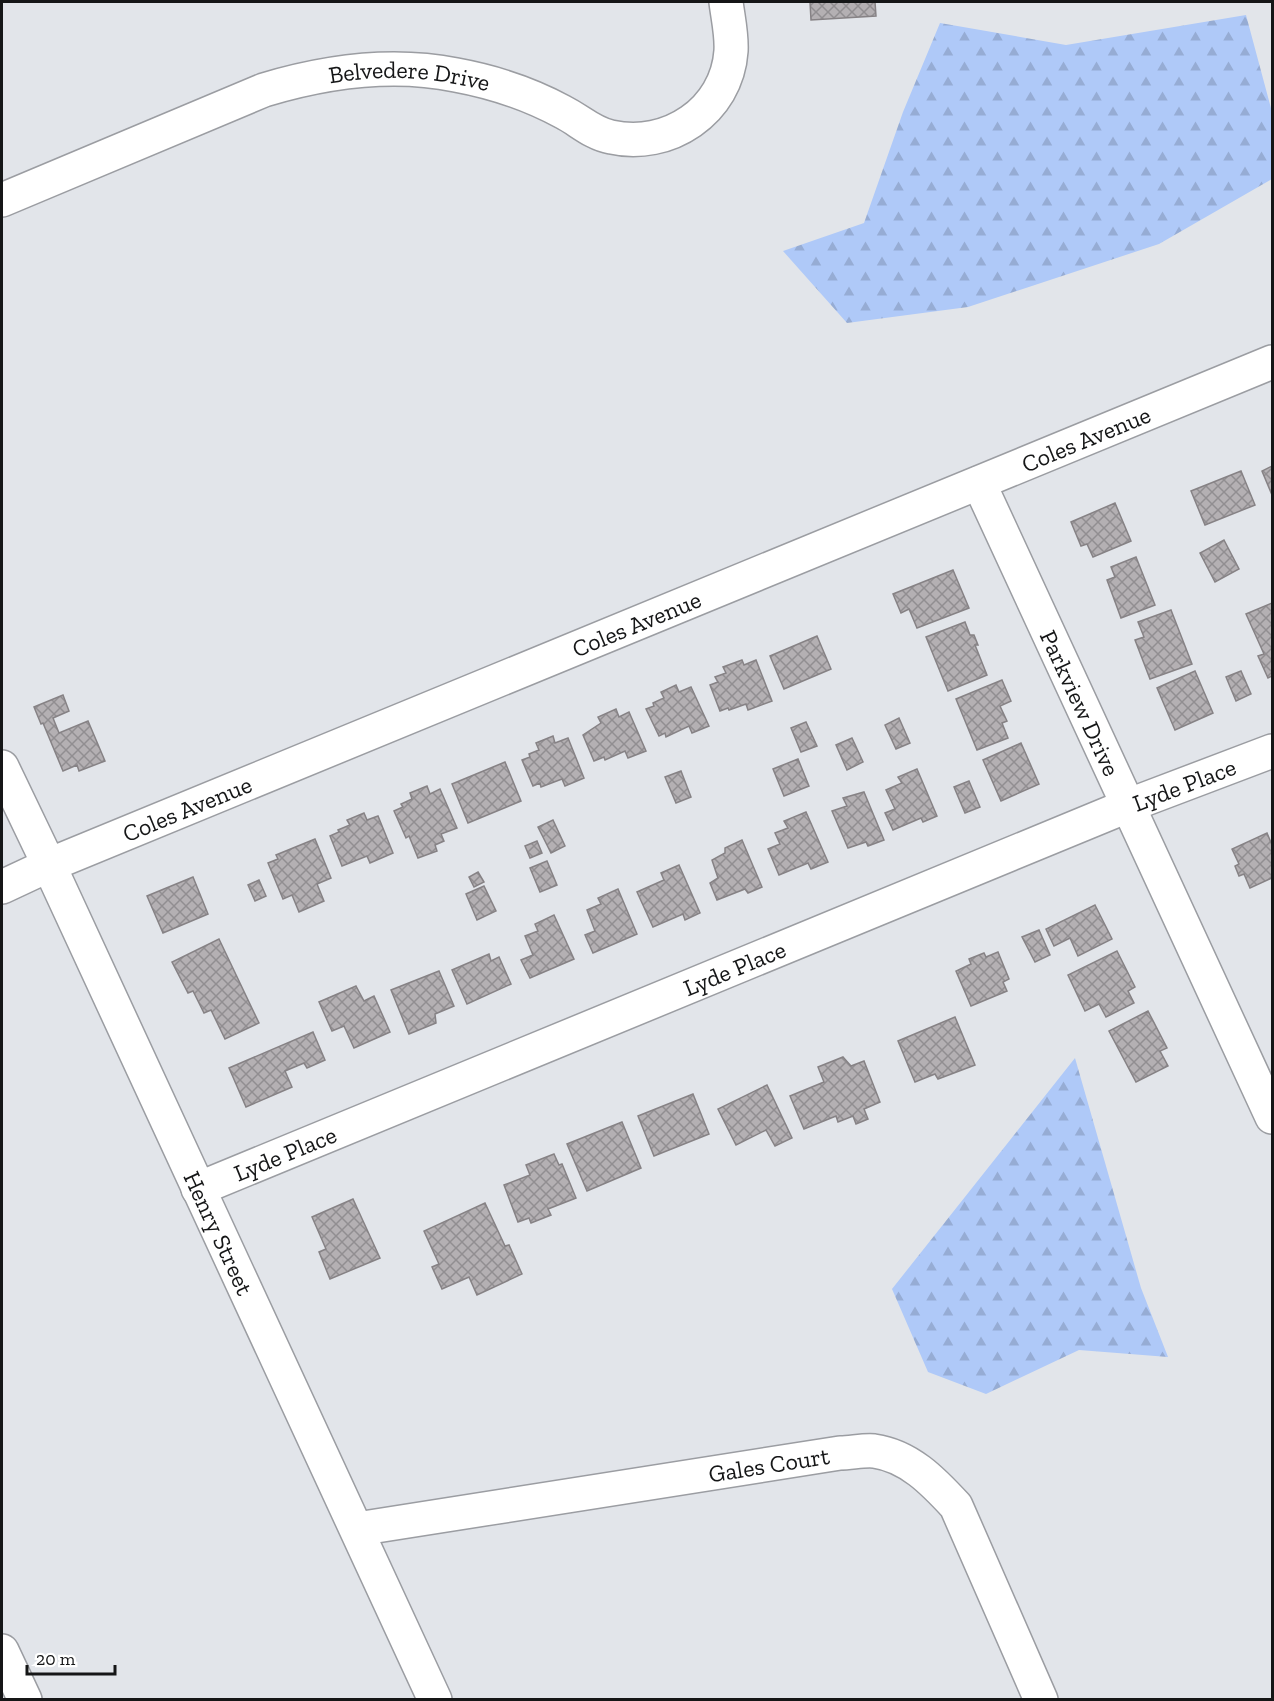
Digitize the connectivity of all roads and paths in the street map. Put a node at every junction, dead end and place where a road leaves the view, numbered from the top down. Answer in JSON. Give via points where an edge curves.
{"nodes":[{"id":1,"x":726,"y":2,"type":"edge"},
{"id":2,"x":2,"y":200,"type":"edge"},
{"id":3,"x":1272,"y":362,"type":"edge"},
{"id":4,"x":979,"y":483,"type":"junction"},
{"id":5,"x":1272,"y":751,"type":"edge"},
{"id":6,"x":2,"y":767,"type":"edge"},
{"id":7,"x":1127,"y":806,"type":"junction"},
{"id":8,"x":49,"y":864,"type":"junction"},
{"id":9,"x":2,"y":887,"type":"edge"},
{"id":10,"x":1272,"y":1117,"type":"edge"},
{"id":11,"x":198,"y":1189,"type":"junction"},
{"id":12,"x":357,"y":1529,"type":"junction"},
{"id":13,"x":2,"y":1651,"type":"edge"},
{"id":14,"x":25,"y":1700,"type":"edge"},
{"id":15,"x":435,"y":1700,"type":"edge"},
{"id":16,"x":1041,"y":1700,"type":"edge"}],
"edges":[{"from":1,"to":2,"type":"street","name":"Belvedere Drive","via":[[731,50],[721,89],[703,113],[679,130],[660,137],[611,138],[530,96],[456,74],[417,69],[339,71],[264,90]]},
{"from":3,"to":4,"type":"street","name":"Coles Avenue"},
{"from":4,"to":7,"type":"street","name":"Parkview Drive"},
{"from":4,"to":8,"type":"street","name":"Coles Avenue"},
{"from":5,"to":7,"type":"street","name":"Lyde Place"},
{"from":6,"to":8,"type":"street","name":"Henry Street"},
{"from":7,"to":10,"type":"street","name":"Parkview Drive"},
{"from":7,"to":11,"type":"street","name":"Lyde Place"},
{"from":8,"to":9,"type":"street","name":"Coles Avenue"},
{"from":8,"to":11,"type":"street","name":"Henry Street"},
{"from":11,"to":12,"type":"street","name":"Henry Street"},
{"from":12,"to":15,"type":"street","name":"Henry Street"},
{"from":12,"to":16,"type":"street","name":"Gales Court","via":[[840,1453],[874,1451],[909,1463],[956,1506]]},
{"from":13,"to":14,"type":"street"}]}
